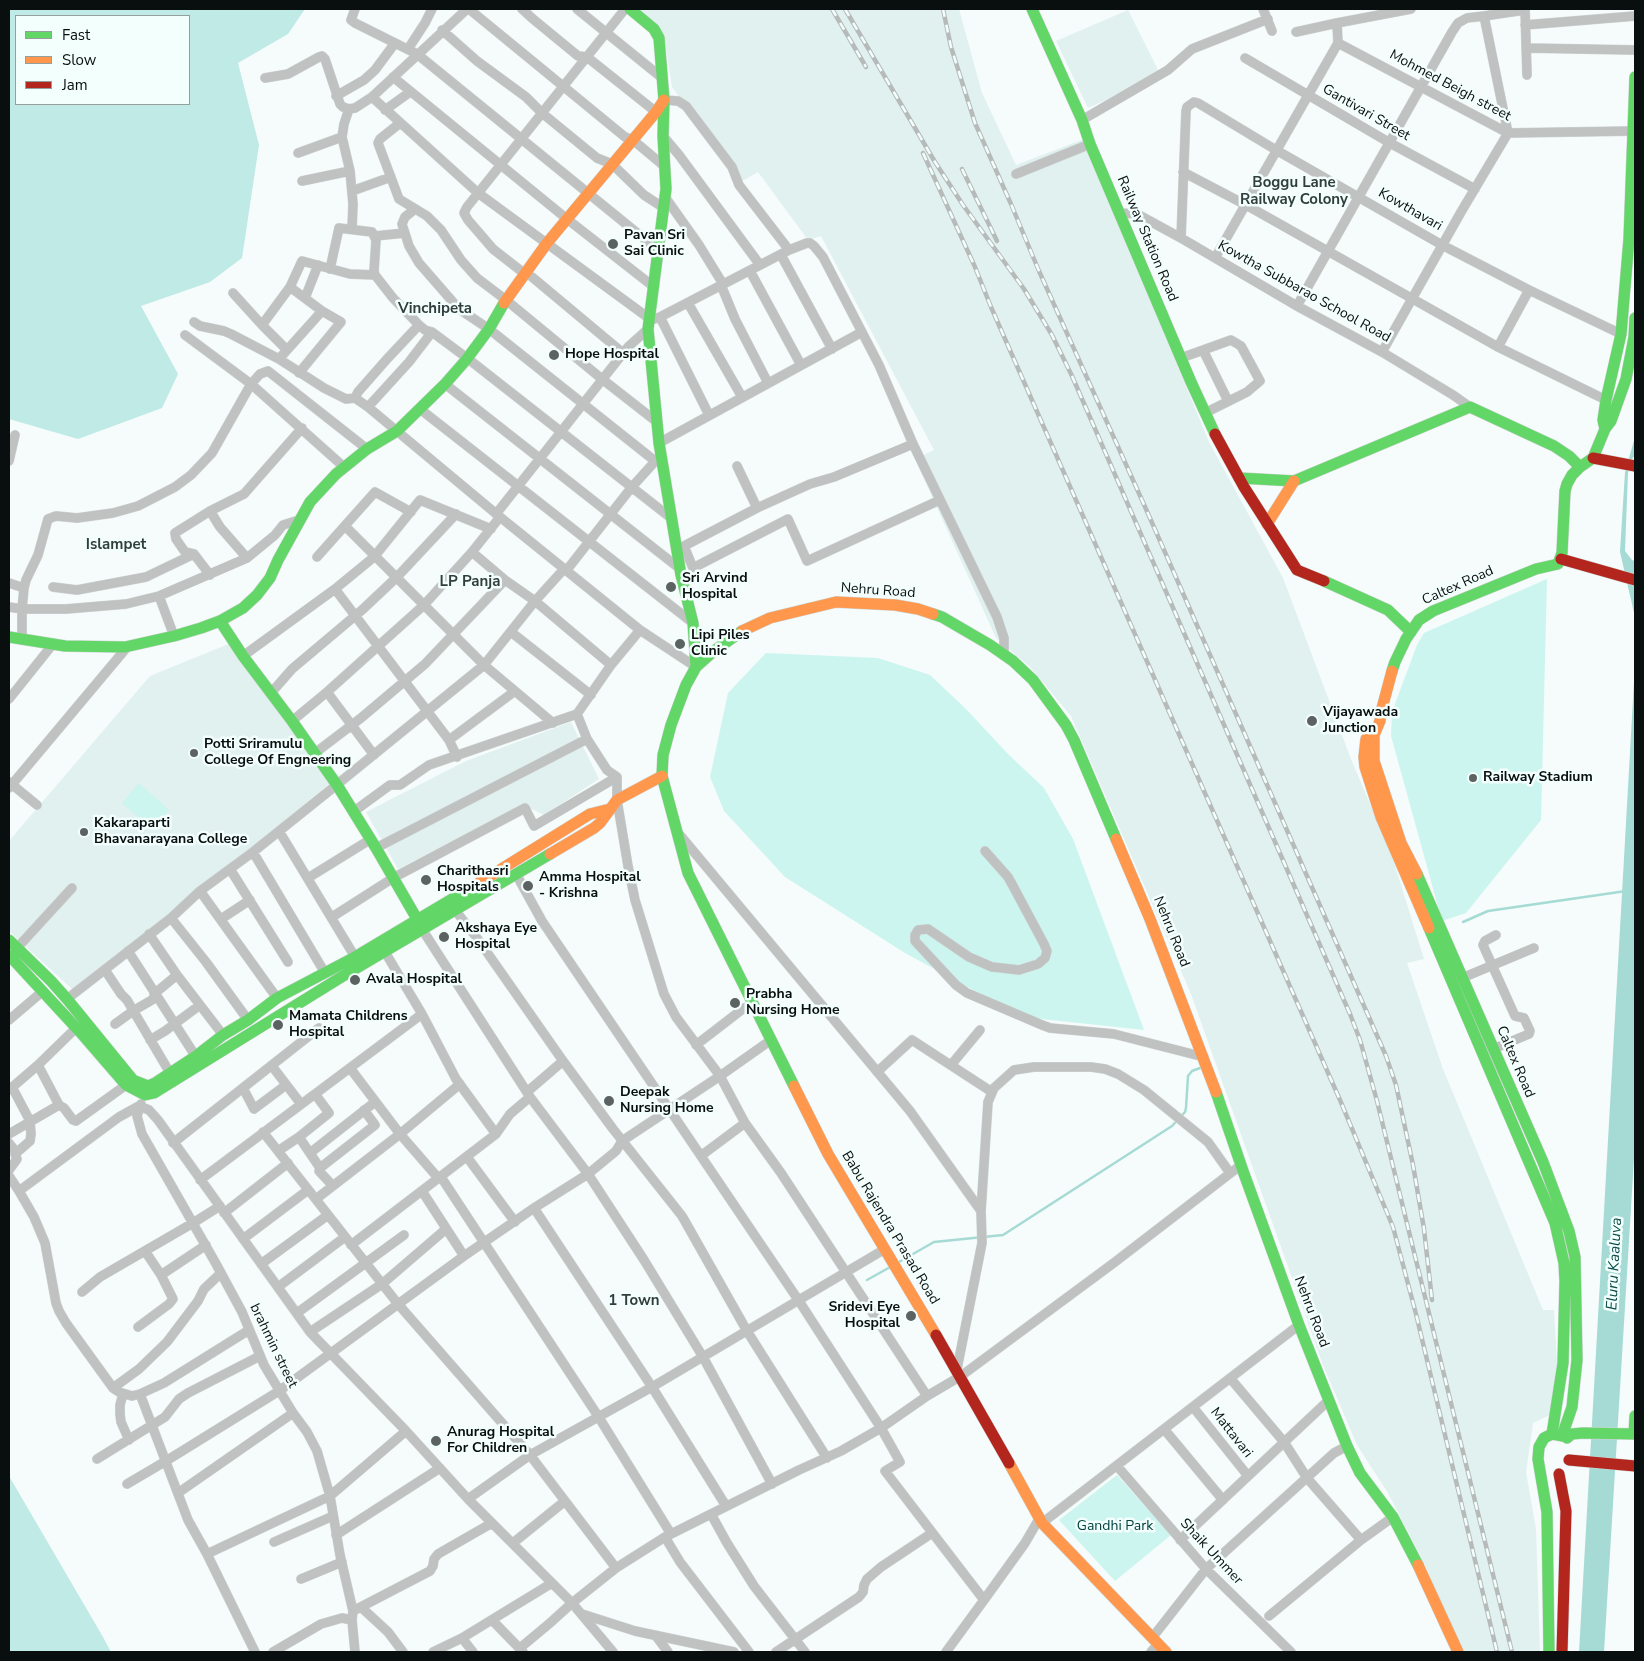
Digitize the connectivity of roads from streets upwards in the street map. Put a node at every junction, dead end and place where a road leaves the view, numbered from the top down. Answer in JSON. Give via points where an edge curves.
{"nodes":[{"id":1,"x":355,"y":9,"type":"edge"},
{"id":2,"x":468,"y":9,"type":"edge"},
{"id":3,"x":522,"y":9,"type":"edge"},
{"id":4,"x":577,"y":9,"type":"edge"},
{"id":5,"x":625,"y":9,"type":"edge"},
{"id":6,"x":630,"y":9,"type":"edge"},
{"id":7,"x":1032,"y":9,"type":"edge"},
{"id":8,"x":1263,"y":9,"type":"edge"},
{"id":9,"x":1411,"y":9,"type":"edge"},
{"id":10,"x":1525,"y":9,"type":"edge"},
{"id":11,"x":430,"y":10,"type":"edge"},
{"id":12,"x":1380,"y":12,"type":"edge"},
{"id":13,"x":1484,"y":16,"type":"junction"},
{"id":14,"x":1635,"y":16,"type":"edge"},
{"id":15,"x":1268,"y":19,"type":"junction"},
{"id":16,"x":1337,"y":23,"type":"junction"},
{"id":17,"x":1526,"y":25,"type":"junction"},
{"id":18,"x":442,"y":30,"type":"junction"},
{"id":19,"x":1272,"y":30,"type":"dead end"},
{"id":20,"x":606,"y":32,"type":"junction"},
{"id":21,"x":1296,"y":32,"type":"dead end"},
{"id":22,"x":395,"y":43,"type":"junction"},
{"id":23,"x":1338,"y":43,"type":"junction"},
{"id":24,"x":1526,"y":48,"type":"junction"},
{"id":25,"x":408,"y":49,"type":"junction"},
{"id":26,"x":1635,"y":50,"type":"edge"},
{"id":27,"x":417,"y":54,"type":"junction"},
{"id":28,"x":587,"y":57,"type":"junction"},
{"id":29,"x":1245,"y":58,"type":"dead end"},
{"id":30,"x":1527,"y":75,"type":"dead end"},
{"id":31,"x":393,"y":77,"type":"junction"},
{"id":32,"x":661,"y":77,"type":"junction"},
{"id":33,"x":1635,"y":77,"type":"edge"},
{"id":34,"x":265,"y":78,"type":"dead end"},
{"id":35,"x":564,"y":86,"type":"junction"},
{"id":36,"x":1421,"y":86,"type":"junction"},
{"id":37,"x":410,"y":92,"type":"junction"},
{"id":38,"x":1308,"y":95,"type":"junction"},
{"id":39,"x":336,"y":96,"type":"junction"},
{"id":40,"x":372,"y":97,"type":"junction"},
{"id":41,"x":664,"y":100,"type":"junction"},
{"id":42,"x":349,"y":109,"type":"junction"},
{"id":43,"x":385,"y":110,"type":"junction"},
{"id":44,"x":656,"y":112,"type":"junction"},
{"id":45,"x":542,"y":113,"type":"junction"},
{"id":46,"x":1082,"y":120,"type":"junction"},
{"id":47,"x":400,"y":123,"type":"junction"},
{"id":48,"x":1634,"y":131,"type":"junction"},
{"id":49,"x":1508,"y":133,"type":"junction"},
{"id":50,"x":663,"y":136,"type":"junction"},
{"id":51,"x":342,"y":138,"type":"junction"},
{"id":52,"x":521,"y":139,"type":"junction"},
{"id":53,"x":633,"y":140,"type":"junction"},
{"id":54,"x":1390,"y":143,"type":"junction"},
{"id":55,"x":1090,"y":144,"type":"junction"},
{"id":56,"x":1276,"y":150,"type":"junction"},
{"id":57,"x":298,"y":153,"type":"dead end"},
{"id":58,"x":612,"y":164,"type":"junction"},
{"id":59,"x":500,"y":165,"type":"junction"},
{"id":60,"x":664,"y":166,"type":"junction"},
{"id":61,"x":350,"y":172,"type":"junction"},
{"id":62,"x":1183,"y":172,"type":"junction"},
{"id":63,"x":1016,"y":174,"type":"dead end"},
{"id":64,"x":391,"y":177,"type":"junction"},
{"id":65,"x":302,"y":181,"type":"dead end"},
{"id":66,"x":1475,"y":190,"type":"junction"},
{"id":67,"x":352,"y":191,"type":"junction"},
{"id":68,"x":478,"y":193,"type":"junction"},
{"id":69,"x":588,"y":193,"type":"junction"},
{"id":70,"x":1359,"y":197,"type":"junction"},
{"id":71,"x":664,"y":202,"type":"junction"},
{"id":72,"x":1246,"y":205,"type":"junction"},
{"id":73,"x":415,"y":208,"type":"junction"},
{"id":74,"x":1120,"y":213,"type":"junction"},
{"id":75,"x":567,"y":219,"type":"junction"},
{"id":76,"x":352,"y":229,"type":"junction"},
{"id":77,"x":405,"y":233,"type":"junction"},
{"id":78,"x":375,"y":236,"type":"junction"},
{"id":79,"x":1181,"y":238,"type":"junction"},
{"id":80,"x":547,"y":243,"type":"junction"},
{"id":81,"x":1442,"y":245,"type":"junction"},
{"id":82,"x":658,"y":250,"type":"junction"},
{"id":83,"x":789,"y":250,"type":"junction"},
{"id":84,"x":1328,"y":251,"type":"junction"},
{"id":85,"x":781,"y":254,"type":"junction"},
{"id":86,"x":1215,"y":258,"type":"junction"},
{"id":87,"x":318,"y":264,"type":"junction"},
{"id":88,"x":760,"y":265,"type":"junction"},
{"id":89,"x":330,"y":269,"type":"junction"},
{"id":90,"x":750,"y":271,"type":"junction"},
{"id":91,"x":375,"y":275,"type":"junction"},
{"id":92,"x":528,"y":275,"type":"junction"},
{"id":93,"x":722,"y":284,"type":"junction"},
{"id":94,"x":290,"y":287,"type":"junction"},
{"id":95,"x":654,"y":287,"type":"junction"},
{"id":96,"x":1529,"y":290,"type":"junction"},
{"id":97,"x":233,"y":293,"type":"dead end"},
{"id":98,"x":305,"y":298,"type":"junction"},
{"id":99,"x":1412,"y":298,"type":"junction"},
{"id":100,"x":506,"y":300,"type":"junction"},
{"id":101,"x":688,"y":303,"type":"junction"},
{"id":102,"x":1297,"y":306,"type":"junction"},
{"id":103,"x":322,"y":311,"type":"junction"},
{"id":104,"x":1635,"y":318,"type":"edge"},
{"id":105,"x":194,"y":322,"type":"dead end"},
{"id":106,"x":653,"y":322,"type":"junction"},
{"id":107,"x":262,"y":325,"type":"junction"},
{"id":108,"x":419,"y":325,"type":"junction"},
{"id":109,"x":488,"y":329,"type":"junction"},
{"id":110,"x":432,"y":332,"type":"junction"},
{"id":111,"x":862,"y":332,"type":"junction"},
{"id":112,"x":1621,"y":334,"type":"junction"},
{"id":113,"x":185,"y":335,"type":"dead end"},
{"id":114,"x":1498,"y":347,"type":"junction"},
{"id":115,"x":832,"y":348,"type":"junction"},
{"id":116,"x":287,"y":350,"type":"junction"},
{"id":117,"x":1203,"y":350,"type":"junction"},
{"id":118,"x":1382,"y":352,"type":"junction"},
{"id":119,"x":623,"y":354,"type":"junction"},
{"id":120,"x":467,"y":358,"type":"junction"},
{"id":121,"x":1182,"y":358,"type":"junction"},
{"id":122,"x":279,"y":359,"type":"junction"},
{"id":123,"x":801,"y":365,"type":"junction"},
{"id":124,"x":300,"y":373,"type":"junction"},
{"id":125,"x":602,"y":380,"type":"junction"},
{"id":126,"x":768,"y":383,"type":"junction"},
{"id":127,"x":251,"y":384,"type":"junction"},
{"id":128,"x":445,"y":384,"type":"junction"},
{"id":129,"x":742,"y":397,"type":"junction"},
{"id":130,"x":355,"y":398,"type":"junction"},
{"id":131,"x":1606,"y":400,"type":"junction"},
{"id":132,"x":1228,"y":402,"type":"junction"},
{"id":133,"x":582,"y":404,"type":"junction"},
{"id":134,"x":368,"y":407,"type":"junction"},
{"id":135,"x":1470,"y":407,"type":"junction"},
{"id":136,"x":420,"y":409,"type":"junction"},
{"id":137,"x":1205,"y":413,"type":"junction"},
{"id":138,"x":709,"y":415,"type":"junction"},
{"id":139,"x":657,"y":422,"type":"junction"},
{"id":140,"x":302,"y":428,"type":"junction"},
{"id":141,"x":1605,"y":429,"type":"junction"},
{"id":142,"x":397,"y":431,"type":"junction"},
{"id":143,"x":560,"y":432,"type":"junction"},
{"id":144,"x":15,"y":435,"type":"dead end"},
{"id":145,"x":659,"y":443,"type":"junction"},
{"id":146,"x":913,"y":444,"type":"junction"},
{"id":147,"x":367,"y":449,"type":"junction"},
{"id":148,"x":540,"y":457,"type":"junction"},
{"id":149,"x":658,"y":458,"type":"junction"},
{"id":150,"x":1593,"y":458,"type":"junction"},
{"id":151,"x":9,"y":461,"type":"edge"},
{"id":152,"x":737,"y":466,"type":"dead end"},
{"id":153,"x":1635,"y":466,"type":"edge"},
{"id":154,"x":344,"y":467,"type":"junction"},
{"id":155,"x":1580,"y":467,"type":"junction"},
{"id":156,"x":1239,"y":478,"type":"junction"},
{"id":157,"x":1294,"y":481,"type":"junction"},
{"id":158,"x":519,"y":485,"type":"junction"},
{"id":159,"x":632,"y":488,"type":"junction"},
{"id":160,"x":940,"y":500,"type":"junction"},
{"id":161,"x":757,"y":508,"type":"junction"},
{"id":162,"x":210,"y":511,"type":"junction"},
{"id":163,"x":411,"y":512,"type":"junction"},
{"id":164,"x":456,"y":514,"type":"junction"},
{"id":165,"x":611,"y":514,"type":"junction"},
{"id":166,"x":498,"y":515,"type":"junction"},
{"id":167,"x":671,"y":518,"type":"junction"},
{"id":168,"x":299,"y":520,"type":"junction"},
{"id":169,"x":1267,"y":524,"type":"junction"},
{"id":170,"x":345,"y":526,"type":"junction"},
{"id":171,"x":491,"y":529,"type":"junction"},
{"id":172,"x":589,"y":541,"type":"junction"},
{"id":173,"x":472,"y":552,"type":"junction"},
{"id":174,"x":194,"y":554,"type":"junction"},
{"id":175,"x":375,"y":556,"type":"junction"},
{"id":176,"x":317,"y":557,"type":"dead end"},
{"id":177,"x":247,"y":558,"type":"junction"},
{"id":178,"x":1561,"y":559,"type":"junction"},
{"id":179,"x":680,"y":568,"type":"junction"},
{"id":180,"x":565,"y":570,"type":"junction"},
{"id":181,"x":210,"y":575,"type":"junction"},
{"id":182,"x":397,"y":577,"type":"junction"},
{"id":183,"x":504,"y":580,"type":"junction"},
{"id":184,"x":1635,"y":580,"type":"edge"},
{"id":185,"x":9,"y":583,"type":"edge"},
{"id":186,"x":52,"y":587,"type":"dead end"},
{"id":187,"x":24,"y":588,"type":"junction"},
{"id":188,"x":336,"y":589,"type":"junction"},
{"id":189,"x":159,"y":596,"type":"junction"},
{"id":190,"x":536,"y":601,"type":"junction"},
{"id":191,"x":424,"y":605,"type":"junction"},
{"id":192,"x":9,"y":607,"type":"edge"},
{"id":193,"x":22,"y":609,"type":"junction"},
{"id":194,"x":356,"y":615,"type":"junction"},
{"id":195,"x":220,"y":621,"type":"junction"},
{"id":196,"x":693,"y":623,"type":"junction"},
{"id":197,"x":640,"y":630,"type":"junction"},
{"id":198,"x":511,"y":632,"type":"junction"},
{"id":199,"x":1411,"y":632,"type":"junction"},
{"id":200,"x":454,"y":634,"type":"junction"},
{"id":201,"x":174,"y":636,"type":"junction"},
{"id":202,"x":9,"y":637,"type":"edge"},
{"id":203,"x":22,"y":639,"type":"junction"},
{"id":204,"x":53,"y":644,"type":"junction"},
{"id":205,"x":128,"y":646,"type":"junction"},
{"id":206,"x":379,"y":646,"type":"junction"},
{"id":207,"x":1004,"y":655,"type":"junction"},
{"id":208,"x":243,"y":656,"type":"junction"},
{"id":209,"x":484,"y":664,"type":"junction"},
{"id":210,"x":611,"y":665,"type":"junction"},
{"id":211,"x":696,"y":667,"type":"junction"},
{"id":212,"x":404,"y":681,"type":"junction"},
{"id":213,"x":515,"y":690,"type":"junction"},
{"id":214,"x":327,"y":692,"type":"junction"},
{"id":215,"x":270,"y":693,"type":"junction"},
{"id":216,"x":591,"y":695,"type":"junction"},
{"id":217,"x":9,"y":698,"type":"edge"},
{"id":218,"x":428,"y":711,"type":"junction"},
{"id":219,"x":1381,"y":712,"type":"junction"},
{"id":220,"x":577,"y":714,"type":"junction"},
{"id":221,"x":292,"y":721,"type":"junction"},
{"id":222,"x":553,"y":723,"type":"junction"},
{"id":223,"x":352,"y":725,"type":"junction"},
{"id":224,"x":587,"y":739,"type":"junction"},
{"id":225,"x":449,"y":740,"type":"junction"},
{"id":226,"x":315,"y":753,"type":"junction"},
{"id":227,"x":374,"y":755,"type":"junction"},
{"id":228,"x":457,"y":757,"type":"junction"},
{"id":229,"x":662,"y":776,"type":"junction"},
{"id":230,"x":617,"y":777,"type":"junction"},
{"id":231,"x":10,"y":785,"type":"edge"},
{"id":232,"x":337,"y":785,"type":"junction"},
{"id":233,"x":37,"y":805,"type":"dead end"},
{"id":234,"x":614,"y":805,"type":"junction"},
{"id":235,"x":353,"y":812,"type":"junction"},
{"id":236,"x":676,"y":830,"type":"junction"},
{"id":237,"x":279,"y":831,"type":"junction"},
{"id":238,"x":373,"y":844,"type":"junction"},
{"id":239,"x":985,"y":851,"type":"dead end"},
{"id":240,"x":252,"y":852,"type":"junction"},
{"id":241,"x":230,"y":869,"type":"junction"},
{"id":242,"x":516,"y":874,"type":"junction"},
{"id":243,"x":308,"y":878,"type":"junction"},
{"id":244,"x":393,"y":878,"type":"junction"},
{"id":245,"x":72,"y":888,"type":"dead end"},
{"id":246,"x":200,"y":891,"type":"junction"},
{"id":247,"x":250,"y":900,"type":"junction"},
{"id":248,"x":455,"y":910,"type":"junction"},
{"id":249,"x":332,"y":917,"type":"junction"},
{"id":250,"x":171,"y":918,"type":"junction"},
{"id":251,"x":220,"y":919,"type":"junction"},
{"id":252,"x":417,"y":919,"type":"junction"},
{"id":253,"x":422,"y":930,"type":"junction"},
{"id":254,"x":149,"y":934,"type":"junction"},
{"id":255,"x":1496,"y":935,"type":"dead end"},
{"id":256,"x":9,"y":940,"type":"edge"},
{"id":257,"x":1534,"y":948,"type":"dead end"},
{"id":258,"x":128,"y":951,"type":"junction"},
{"id":259,"x":13,"y":952,"type":"edge"},
{"id":260,"x":385,"y":952,"type":"junction"},
{"id":261,"x":355,"y":957,"type":"junction"},
{"id":262,"x":288,"y":962,"type":"dead end"},
{"id":263,"x":1492,"y":965,"type":"junction"},
{"id":264,"x":105,"y":970,"type":"junction"},
{"id":265,"x":325,"y":973,"type":"junction"},
{"id":266,"x":177,"y":975,"type":"junction"},
{"id":267,"x":1462,"y":978,"type":"junction"},
{"id":268,"x":43,"y":991,"type":"junction"},
{"id":269,"x":156,"y":996,"type":"junction"},
{"id":270,"x":67,"y":998,"type":"junction"},
{"id":271,"x":277,"y":998,"type":"junction"},
{"id":272,"x":753,"y":1004,"type":"junction"},
{"id":273,"x":200,"y":1005,"type":"junction"},
{"id":274,"x":133,"y":1011,"type":"junction"},
{"id":275,"x":422,"y":1014,"type":"junction"},
{"id":276,"x":9,"y":1020,"type":"edge"},
{"id":277,"x":248,"y":1020,"type":"junction"},
{"id":278,"x":115,"y":1024,"type":"dead end"},
{"id":279,"x":175,"y":1024,"type":"junction"},
{"id":280,"x":76,"y":1028,"type":"junction"},
{"id":281,"x":319,"y":1028,"type":"dead end"},
{"id":282,"x":980,"y":1030,"type":"dead end"},
{"id":283,"x":223,"y":1035,"type":"junction"},
{"id":284,"x":150,"y":1040,"type":"junction"},
{"id":285,"x":771,"y":1040,"type":"junction"},
{"id":286,"x":696,"y":1045,"type":"junction"},
{"id":287,"x":1493,"y":1049,"type":"junction"},
{"id":288,"x":1204,"y":1057,"type":"junction"},
{"id":289,"x":198,"y":1060,"type":"junction"},
{"id":290,"x":563,"y":1061,"type":"junction"},
{"id":291,"x":38,"y":1065,"type":"junction"},
{"id":292,"x":951,"y":1065,"type":"junction"},
{"id":293,"x":272,"y":1066,"type":"junction"},
{"id":294,"x":350,"y":1068,"type":"junction"},
{"id":295,"x":878,"y":1072,"type":"junction"},
{"id":296,"x":170,"y":1073,"type":"junction"},
{"id":297,"x":720,"y":1076,"type":"junction"},
{"id":298,"x":460,"y":1084,"type":"junction"},
{"id":299,"x":126,"y":1085,"type":"junction"},
{"id":300,"x":286,"y":1085,"type":"junction"},
{"id":301,"x":10,"y":1088,"type":"edge"},
{"id":302,"x":242,"y":1088,"type":"junction"},
{"id":303,"x":992,"y":1092,"type":"junction"},
{"id":304,"x":315,"y":1094,"type":"junction"},
{"id":305,"x":529,"y":1094,"type":"junction"},
{"id":306,"x":145,"y":1095,"type":"junction"},
{"id":307,"x":375,"y":1102,"type":"junction"},
{"id":308,"x":301,"y":1104,"type":"junction"},
{"id":309,"x":59,"y":1106,"type":"junction"},
{"id":310,"x":139,"y":1106,"type":"junction"},
{"id":311,"x":670,"y":1108,"type":"junction"},
{"id":312,"x":364,"y":1110,"type":"junction"},
{"id":313,"x":30,"y":1121,"type":"junction"},
{"id":314,"x":745,"y":1123,"type":"junction"},
{"id":315,"x":263,"y":1132,"type":"junction"},
{"id":316,"x":9,"y":1134,"type":"edge"},
{"id":317,"x":400,"y":1134,"type":"junction"},
{"id":318,"x":496,"y":1134,"type":"junction"},
{"id":319,"x":299,"y":1138,"type":"junction"},
{"id":320,"x":622,"y":1141,"type":"junction"},
{"id":321,"x":9,"y":1143,"type":"edge"},
{"id":322,"x":173,"y":1143,"type":"junction"},
{"id":323,"x":278,"y":1151,"type":"junction"},
{"id":324,"x":310,"y":1153,"type":"junction"},
{"id":325,"x":15,"y":1154,"type":"junction"},
{"id":326,"x":702,"y":1155,"type":"junction"},
{"id":327,"x":467,"y":1157,"type":"junction"},
{"id":328,"x":288,"y":1164,"type":"junction"},
{"id":329,"x":1241,"y":1165,"type":"junction"},
{"id":330,"x":320,"y":1168,"type":"junction"},
{"id":331,"x":9,"y":1170,"type":"edge"},
{"id":332,"x":1230,"y":1173,"type":"junction"},
{"id":333,"x":588,"y":1174,"type":"junction"},
{"id":334,"x":9,"y":1176,"type":"edge"},
{"id":335,"x":440,"y":1178,"type":"junction"},
{"id":336,"x":200,"y":1180,"type":"junction"},
{"id":337,"x":333,"y":1186,"type":"junction"},
{"id":338,"x":308,"y":1190,"type":"junction"},
{"id":339,"x":19,"y":1191,"type":"junction"},
{"id":340,"x":422,"y":1191,"type":"junction"},
{"id":341,"x":316,"y":1199,"type":"junction"},
{"id":342,"x":534,"y":1208,"type":"junction"},
{"id":343,"x":222,"y":1209,"type":"junction"},
{"id":344,"x":981,"y":1211,"type":"junction"},
{"id":345,"x":328,"y":1216,"type":"junction"},
{"id":346,"x":515,"y":1222,"type":"junction"},
{"id":347,"x":193,"y":1223,"type":"junction"},
{"id":348,"x":446,"y":1229,"type":"junction"},
{"id":349,"x":404,"y":1235,"type":"dead end"},
{"id":350,"x":243,"y":1239,"type":"junction"},
{"id":351,"x":348,"y":1241,"type":"junction"},
{"id":352,"x":484,"y":1243,"type":"junction"},
{"id":353,"x":206,"y":1245,"type":"junction"},
{"id":354,"x":885,"y":1248,"type":"junction"},
{"id":355,"x":145,"y":1251,"type":"junction"},
{"id":356,"x":464,"y":1256,"type":"junction"},
{"id":357,"x":365,"y":1263,"type":"junction"},
{"id":358,"x":261,"y":1264,"type":"junction"},
{"id":359,"x":846,"y":1272,"type":"junction"},
{"id":360,"x":221,"y":1273,"type":"junction"},
{"id":361,"x":161,"y":1275,"type":"junction"},
{"id":362,"x":382,"y":1284,"type":"junction"},
{"id":363,"x":278,"y":1287,"type":"junction"},
{"id":364,"x":82,"y":1292,"type":"dead end"},
{"id":365,"x":799,"y":1301,"type":"junction"},
{"id":366,"x":398,"y":1304,"type":"junction"},
{"id":367,"x":297,"y":1313,"type":"junction"},
{"id":368,"x":1299,"y":1325,"type":"junction"},
{"id":369,"x":138,"y":1327,"type":"dead end"},
{"id":370,"x":249,"y":1330,"type":"junction"},
{"id":371,"x":747,"y":1331,"type":"junction"},
{"id":372,"x":310,"y":1332,"type":"junction"},
{"id":373,"x":330,"y":1353,"type":"junction"},
{"id":374,"x":260,"y":1356,"type":"junction"},
{"id":375,"x":703,"y":1357,"type":"junction"},
{"id":376,"x":959,"y":1372,"type":"junction"},
{"id":377,"x":1230,"y":1378,"type":"junction"},
{"id":378,"x":652,"y":1387,"type":"junction"},
{"id":379,"x":113,"y":1388,"type":"junction"},
{"id":380,"x":279,"y":1391,"type":"junction"},
{"id":381,"x":123,"y":1394,"type":"junction"},
{"id":382,"x":140,"y":1394,"type":"junction"},
{"id":383,"x":927,"y":1396,"type":"junction"},
{"id":384,"x":1329,"y":1400,"type":"junction"},
{"id":385,"x":1193,"y":1407,"type":"junction"},
{"id":386,"x":293,"y":1414,"type":"junction"},
{"id":387,"x":598,"y":1416,"type":"junction"},
{"id":388,"x":1635,"y":1416,"type":"edge"},
{"id":389,"x":152,"y":1424,"type":"junction"},
{"id":390,"x":881,"y":1428,"type":"junction"},
{"id":391,"x":1164,"y":1429,"type":"junction"},
{"id":392,"x":406,"y":1431,"type":"junction"},
{"id":393,"x":1631,"y":1434,"type":"edge"},
{"id":394,"x":1560,"y":1436,"type":"junction"},
{"id":395,"x":129,"y":1440,"type":"junction"},
{"id":396,"x":1284,"y":1442,"type":"junction"},
{"id":397,"x":1347,"y":1446,"type":"junction"},
{"id":398,"x":530,"y":1455,"type":"junction"},
{"id":399,"x":827,"y":1458,"type":"junction"},
{"id":400,"x":97,"y":1459,"type":"dead end"},
{"id":401,"x":1573,"y":1460,"type":"junction"},
{"id":402,"x":166,"y":1461,"type":"junction"},
{"id":403,"x":1117,"y":1466,"type":"junction"},
{"id":404,"x":1630,"y":1466,"type":"edge"},
{"id":405,"x":440,"y":1468,"type":"junction"},
{"id":406,"x":1541,"y":1471,"type":"junction"},
{"id":407,"x":1559,"y":1474,"type":"junction"},
{"id":408,"x":1248,"y":1476,"type":"junction"},
{"id":409,"x":1306,"y":1478,"type":"junction"},
{"id":410,"x":127,"y":1484,"type":"dead end"},
{"id":411,"x":772,"y":1484,"type":"junction"},
{"id":412,"x":178,"y":1493,"type":"junction"},
{"id":413,"x":330,"y":1496,"type":"junction"},
{"id":414,"x":468,"y":1499,"type":"junction"},
{"id":415,"x":1223,"y":1500,"type":"junction"},
{"id":416,"x":565,"y":1501,"type":"junction"},
{"id":417,"x":726,"y":1506,"type":"junction"},
{"id":418,"x":711,"y":1514,"type":"junction"},
{"id":419,"x":334,"y":1516,"type":"junction"},
{"id":420,"x":1393,"y":1517,"type":"junction"},
{"id":421,"x":1040,"y":1521,"type":"junction"},
{"id":422,"x":492,"y":1523,"type":"junction"},
{"id":423,"x":932,"y":1533,"type":"junction"},
{"id":424,"x":336,"y":1535,"type":"junction"},
{"id":425,"x":668,"y":1536,"type":"junction"},
{"id":426,"x":1180,"y":1540,"type":"junction"},
{"id":427,"x":1361,"y":1540,"type":"junction"},
{"id":428,"x":274,"y":1542,"type":"dead end"},
{"id":429,"x":512,"y":1543,"type":"junction"},
{"id":430,"x":206,"y":1554,"type":"junction"},
{"id":431,"x":342,"y":1562,"type":"junction"},
{"id":432,"x":616,"y":1568,"type":"junction"},
{"id":433,"x":1206,"y":1569,"type":"junction"},
{"id":434,"x":301,"y":1579,"type":"dead end"},
{"id":435,"x":552,"y":1583,"type":"junction"},
{"id":436,"x":984,"y":1600,"type":"junction"},
{"id":437,"x":572,"y":1603,"type":"junction"},
{"id":438,"x":356,"y":1613,"type":"junction"},
{"id":439,"x":582,"y":1614,"type":"junction"},
{"id":440,"x":1269,"y":1616,"type":"dead end"},
{"id":441,"x":492,"y":1620,"type":"junction"},
{"id":442,"x":656,"y":1636,"type":"junction"},
{"id":443,"x":462,"y":1638,"type":"junction"},
{"id":444,"x":795,"y":1640,"type":"junction"},
{"id":445,"x":1157,"y":1647,"type":"edge"},
{"id":446,"x":521,"y":1650,"type":"edge"},
{"id":447,"x":716,"y":1650,"type":"edge"},
{"id":448,"x":438,"y":1651,"type":"edge"},
{"id":449,"x":255,"y":1652,"type":"edge"},
{"id":450,"x":272,"y":1652,"type":"edge"},
{"id":451,"x":355,"y":1652,"type":"edge"},
{"id":452,"x":403,"y":1652,"type":"edge"},
{"id":453,"x":473,"y":1652,"type":"edge"},
{"id":454,"x":612,"y":1652,"type":"edge"},
{"id":455,"x":668,"y":1652,"type":"edge"},
{"id":456,"x":734,"y":1652,"type":"edge"},
{"id":457,"x":749,"y":1652,"type":"edge"},
{"id":458,"x":776,"y":1652,"type":"edge"},
{"id":459,"x":805,"y":1652,"type":"edge"},
{"id":460,"x":946,"y":1652,"type":"edge"},
{"id":461,"x":1291,"y":1652,"type":"edge"},
{"id":462,"x":1458,"y":1652,"type":"edge"},
{"id":463,"x":1549,"y":1652,"type":"edge"},
{"id":464,"x":1562,"y":1652,"type":"edge"}],
"edges":[{"from":1,"to":22,"type":"street","via":[[351,20]]},
{"from":2,"to":18,"type":"street"},
{"from":2,"to":35,"type":"street"},
{"from":3,"to":28,"type":"street","via":[[578,56]]},
{"from":4,"to":20,"type":"street"},
{"from":5,"to":20,"type":"street"},
{"from":6,"to":32,"type":"street","via":[[657,33]]},
{"from":7,"to":46,"type":"street","name":"Railway Station Road"},
{"from":8,"to":15,"type":"street"},
{"from":9,"to":12,"type":"street"},
{"from":10,"to":13,"type":"street"},
{"from":10,"to":17,"type":"street"},
{"from":11,"to":25,"type":"street"},
{"from":12,"to":16,"type":"street"},
{"from":13,"to":36,"type":"street","via":[[1458,23]]},
{"from":13,"to":49,"type":"street"},
{"from":14,"to":17,"type":"street"},
{"from":15,"to":19,"type":"street"},
{"from":15,"to":46,"type":"street","via":[[1192,49],[1168,70]]},
{"from":16,"to":21,"type":"street"},
{"from":16,"to":23,"type":"street"},
{"from":17,"to":24,"type":"street"},
{"from":18,"to":27,"type":"street"},
{"from":18,"to":45,"type":"street"},
{"from":20,"to":28,"type":"street"},
{"from":20,"to":32,"type":"street"},
{"from":22,"to":25,"type":"street"},
{"from":22,"to":39,"type":"street","via":[[364,80]]},
{"from":23,"to":36,"type":"street","name":"Mohmed Beigh street"},
{"from":23,"to":38,"type":"street"},
{"from":24,"to":26,"type":"street"},
{"from":24,"to":30,"type":"street"},
{"from":25,"to":27,"type":"street"},
{"from":27,"to":31,"type":"street"},
{"from":27,"to":52,"type":"street"},
{"from":28,"to":35,"type":"street"},
{"from":28,"to":44,"type":"street"},
{"from":29,"to":38,"type":"street","name":"Gantivari Street"},
{"from":31,"to":37,"type":"street"},
{"from":31,"to":40,"type":"street"},
{"from":32,"to":41,"type":"street"},
{"from":33,"to":48,"type":"street"},
{"from":34,"to":39,"type":"street","via":[[288,74],[322,56]]},
{"from":35,"to":45,"type":"street"},
{"from":35,"to":53,"type":"street","via":[[624,137]]},
{"from":36,"to":49,"type":"street","name":"Mohmed Beigh street"},
{"from":36,"to":54,"type":"street"},
{"from":37,"to":43,"type":"street"},
{"from":37,"to":59,"type":"street"},
{"from":38,"to":54,"type":"street","name":"Gantivari Street"},
{"from":38,"to":56,"type":"street"},
{"from":39,"to":42,"type":"street","via":[[340,104]]},
{"from":40,"to":42,"type":"street"},
{"from":40,"to":43,"type":"street"},
{"from":41,"to":44,"type":"street"},
{"from":41,"to":50,"type":"street"},
{"from":41,"to":83,"type":"street","via":[[678,101],[686,106],[732,167],[739,185]]},
{"from":42,"to":51,"type":"street"},
{"from":43,"to":47,"type":"street"},
{"from":44,"to":53,"type":"street"},
{"from":45,"to":52,"type":"street"},
{"from":45,"to":58,"type":"street","via":[[597,158]]},
{"from":46,"to":55,"type":"street","name":"Railway Station Road"},
{"from":47,"to":64,"type":"street","via":[[378,143]]},
{"from":47,"to":68,"type":"street"},
{"from":48,"to":49,"type":"street","name":"Mohmed Beigh street"},
{"from":48,"to":112,"type":"street"},
{"from":49,"to":66,"type":"street"},
{"from":50,"to":60,"type":"street"},
{"from":50,"to":88,"type":"street"},
{"from":51,"to":57,"type":"street"},
{"from":51,"to":61,"type":"street"},
{"from":52,"to":59,"type":"street"},
{"from":52,"to":69,"type":"street"},
{"from":53,"to":58,"type":"street"},
{"from":53,"to":60,"type":"street"},
{"from":54,"to":66,"type":"street","name":"Gantivari Street"},
{"from":54,"to":70,"type":"street"},
{"from":55,"to":63,"type":"street"},
{"from":55,"to":74,"type":"street","name":"Railway Station Road"},
{"from":56,"to":62,"type":"street","name":"Kowthavari","via":[[1198,103],[1190,104],[1186,111]]},
{"from":56,"to":70,"type":"street","name":"Kowthavari"},
{"from":56,"to":72,"type":"street"},
{"from":58,"to":69,"type":"street"},
{"from":58,"to":71,"type":"street","via":[[644,195]]},
{"from":59,"to":68,"type":"street"},
{"from":59,"to":75,"type":"street"},
{"from":60,"to":71,"type":"street"},
{"from":61,"to":65,"type":"street"},
{"from":61,"to":67,"type":"street"},
{"from":62,"to":72,"type":"street"},
{"from":62,"to":79,"type":"street"},
{"from":64,"to":67,"type":"street"},
{"from":64,"to":73,"type":"street","via":[[399,199]]},
{"from":66,"to":81,"type":"street"},
{"from":67,"to":76,"type":"street"},
{"from":68,"to":80,"type":"street"},
{"from":68,"to":92,"type":"street","via":[[466,206],[464,213],[468,220],[493,249]]},
{"from":69,"to":75,"type":"street"},
{"from":69,"to":82,"type":"street"},
{"from":70,"to":81,"type":"street","name":"Kowthavari"},
{"from":70,"to":84,"type":"street"},
{"from":71,"to":82,"type":"street"},
{"from":71,"to":93,"type":"street","via":[[699,245]]},
{"from":72,"to":84,"type":"street"},
{"from":72,"to":86,"type":"street"},
{"from":73,"to":77,"type":"street","via":[[402,224]]},
{"from":73,"to":100,"type":"street","via":[[441,230],[460,260],[477,278]]},
{"from":74,"to":79,"type":"street","name":"Kowtha Subbarao School Road","via":[[1137,214]]},
{"from":74,"to":121,"type":"street","name":"Railway Station Road"},
{"from":75,"to":80,"type":"street"},
{"from":75,"to":95,"type":"street"},
{"from":76,"to":78,"type":"street","via":[[372,232]]},
{"from":76,"to":89,"type":"street","via":[[338,228]]},
{"from":77,"to":78,"type":"street"},
{"from":77,"to":109,"type":"street","via":[[419,263],[459,309]]},
{"from":78,"to":91,"type":"street"},
{"from":79,"to":86,"type":"street","name":"Kowtha Subbarao School Road"},
{"from":80,"to":92,"type":"street"},
{"from":80,"to":106,"type":"street"},
{"from":81,"to":96,"type":"street","name":"Kowthavari"},
{"from":81,"to":99,"type":"street"},
{"from":82,"to":95,"type":"street"},
{"from":83,"to":85,"type":"street"},
{"from":83,"to":111,"type":"street","via":[[807,243],[816,248]]},
{"from":84,"to":99,"type":"street"},
{"from":84,"to":102,"type":"street"},
{"from":85,"to":88,"type":"street"},
{"from":85,"to":115,"type":"street"},
{"from":86,"to":102,"type":"street","name":"Kowtha Subbarao School Road"},
{"from":87,"to":89,"type":"street"},
{"from":87,"to":94,"type":"street","via":[[302,261]]},
{"from":87,"to":98,"type":"street"},
{"from":88,"to":90,"type":"street"},
{"from":89,"to":91,"type":"street"},
{"from":90,"to":93,"type":"street"},
{"from":90,"to":123,"type":"street"},
{"from":91,"to":108,"type":"street"},
{"from":92,"to":100,"type":"street"},
{"from":92,"to":119,"type":"street"},
{"from":93,"to":101,"type":"street"},
{"from":93,"to":126,"type":"street","via":[[735,319]]},
{"from":94,"to":98,"type":"street"},
{"from":94,"to":107,"type":"street"},
{"from":95,"to":106,"type":"street"},
{"from":96,"to":112,"type":"street","name":"Kowthavari"},
{"from":96,"to":114,"type":"street"},
{"from":97,"to":107,"type":"street"},
{"from":98,"to":103,"type":"street"},
{"from":99,"to":114,"type":"street"},
{"from":99,"to":118,"type":"street"},
{"from":100,"to":109,"type":"street"},
{"from":100,"to":125,"type":"street"},
{"from":101,"to":106,"type":"street"},
{"from":101,"to":129,"type":"street"},
{"from":102,"to":118,"type":"street","name":"Kowtha Subbarao School Road"},
{"from":103,"to":116,"type":"street"},
{"from":103,"to":124,"type":"street","via":[[341,322]]},
{"from":104,"to":141,"type":"street","via":[[1626,379],[1616,411]]},
{"from":105,"to":122,"type":"street","via":[[231,334]]},
{"from":106,"to":119,"type":"street"},
{"from":106,"to":138,"type":"street"},
{"from":106,"to":139,"type":"street"},
{"from":107,"to":116,"type":"street"},
{"from":108,"to":110,"type":"street"},
{"from":108,"to":130,"type":"street"},
{"from":109,"to":120,"type":"street"},
{"from":109,"to":133,"type":"street"},
{"from":110,"to":120,"type":"street"},
{"from":110,"to":134,"type":"street"},
{"from":111,"to":115,"type":"street"},
{"from":111,"to":146,"type":"street"},
{"from":112,"to":131,"type":"street"},
{"from":113,"to":127,"type":"street"},
{"from":114,"to":131,"type":"street"},
{"from":115,"to":123,"type":"street"},
{"from":116,"to":122,"type":"street"},
{"from":117,"to":121,"type":"street"},
{"from":117,"to":132,"type":"street"},
{"from":117,"to":132,"type":"street","via":[[1231,340],[1241,346],[1260,380],[1247,392]]},
{"from":118,"to":135,"type":"street","name":"Kowtha Subbarao School Road"},
{"from":119,"to":125,"type":"street"},
{"from":120,"to":128,"type":"street"},
{"from":120,"to":143,"type":"street"},
{"from":121,"to":137,"type":"street","name":"Railway Station Road"},
{"from":122,"to":124,"type":"street"},
{"from":123,"to":126,"type":"street"},
{"from":124,"to":130,"type":"street","via":[[346,399]]},
{"from":125,"to":133,"type":"street"},
{"from":125,"to":139,"type":"street"},
{"from":126,"to":129,"type":"street"},
{"from":127,"to":140,"type":"street"},
{"from":127,"to":147,"type":"street","via":[[268,371]]},
{"from":127,"to":187,"type":"street","via":[[212,453],[174,487],[138,506],[113,513],[48,519]]},
{"from":128,"to":136,"type":"street"},
{"from":128,"to":148,"type":"street"},
{"from":129,"to":138,"type":"street"},
{"from":130,"to":134,"type":"street"},
{"from":131,"to":141,"type":"street"},
{"from":132,"to":137,"type":"street"},
{"from":133,"to":143,"type":"street"},
{"from":133,"to":149,"type":"street"},
{"from":134,"to":142,"type":"street"},
{"from":135,"to":155,"type":"street","via":[[1554,446]]},
{"from":135,"to":157,"type":"street"},
{"from":136,"to":142,"type":"street"},
{"from":136,"to":158,"type":"street"},
{"from":137,"to":156,"type":"street","name":"Railway Station Road"},
{"from":138,"to":145,"type":"street"},
{"from":139,"to":145,"type":"street"},
{"from":140,"to":154,"type":"street"},
{"from":140,"to":162,"type":"street","via":[[244,494]]},
{"from":141,"to":150,"type":"street"},
{"from":142,"to":147,"type":"street"},
{"from":142,"to":166,"type":"street"},
{"from":143,"to":148,"type":"street"},
{"from":143,"to":159,"type":"street"},
{"from":144,"to":151,"type":"street"},
{"from":145,"to":149,"type":"street"},
{"from":146,"to":160,"type":"street"},
{"from":146,"to":161,"type":"street"},
{"from":147,"to":154,"type":"street"},
{"from":148,"to":158,"type":"street"},
{"from":148,"to":165,"type":"street"},
{"from":149,"to":159,"type":"street"},
{"from":149,"to":167,"type":"street"},
{"from":150,"to":153,"type":"street"},
{"from":150,"to":155,"type":"street"},
{"from":152,"to":161,"type":"street"},
{"from":154,"to":168,"type":"street","via":[[310,502]]},
{"from":155,"to":178,"type":"street","via":[[1565,491]]},
{"from":156,"to":157,"type":"street"},
{"from":156,"to":169,"type":"street","name":"Railway Station Road"},
{"from":157,"to":169,"type":"street"},
{"from":158,"to":166,"type":"street"},
{"from":158,"to":172,"type":"street"},
{"from":159,"to":165,"type":"street"},
{"from":159,"to":167,"type":"street"},
{"from":160,"to":161,"type":"street","via":[[807,561],[788,519],[693,568],[684,546]]},
{"from":160,"to":207,"type":"street","via":[[997,617],[1004,638]]},
{"from":162,"to":174,"type":"street","via":[[176,534],[185,552]]},
{"from":162,"to":177,"type":"street"},
{"from":163,"to":164,"type":"street","via":[[420,500]]},
{"from":163,"to":170,"type":"street","via":[[375,492]]},
{"from":163,"to":175,"type":"street"},
{"from":164,"to":171,"type":"street"},
{"from":164,"to":182,"type":"street"},
{"from":165,"to":172,"type":"street"},
{"from":165,"to":179,"type":"street"},
{"from":166,"to":171,"type":"street"},
{"from":166,"to":180,"type":"street"},
{"from":167,"to":179,"type":"street"},
{"from":168,"to":177,"type":"street","via":[[284,525]]},
{"from":168,"to":195,"type":"street","via":[[258,595]]},
{"from":169,"to":199,"type":"street","name":"Railway Station Road","via":[[1297,570],[1381,606]]},
{"from":170,"to":175,"type":"street"},
{"from":170,"to":176,"type":"street"},
{"from":171,"to":173,"type":"street"},
{"from":172,"to":180,"type":"street"},
{"from":172,"to":196,"type":"street"},
{"from":173,"to":183,"type":"street"},
{"from":173,"to":191,"type":"street"},
{"from":174,"to":181,"type":"street"},
{"from":174,"to":186,"type":"street","via":[[146,577],[77,590]]},
{"from":175,"to":182,"type":"street"},
{"from":175,"to":188,"type":"street"},
{"from":177,"to":181,"type":"street"},
{"from":178,"to":184,"type":"street"},
{"from":178,"to":199,"type":"street","name":"Caltex Road","via":[[1558,564],[1536,569],[1433,612],[1420,620]]},
{"from":179,"to":196,"type":"street"},
{"from":180,"to":190,"type":"street"},
{"from":180,"to":197,"type":"street"},
{"from":181,"to":189,"type":"street"},
{"from":182,"to":191,"type":"street"},
{"from":182,"to":194,"type":"street"},
{"from":183,"to":190,"type":"street"},
{"from":183,"to":200,"type":"street"},
{"from":185,"to":187,"type":"street"},
{"from":187,"to":193,"type":"street"},
{"from":188,"to":194,"type":"street"},
{"from":188,"to":208,"type":"street"},
{"from":189,"to":193,"type":"street","via":[[126,604]]},
{"from":189,"to":201,"type":"street"},
{"from":190,"to":198,"type":"street"},
{"from":190,"to":210,"type":"street"},
{"from":191,"to":200,"type":"street"},
{"from":191,"to":206,"type":"street"},
{"from":192,"to":193,"type":"street"},
{"from":193,"to":203,"type":"street"},
{"from":194,"to":206,"type":"street"},
{"from":194,"to":215,"type":"street","via":[[292,669]]},
{"from":195,"to":201,"type":"street"},
{"from":195,"to":208,"type":"street"},
{"from":196,"to":211,"type":"street"},
{"from":197,"to":210,"type":"street"},
{"from":197,"to":211,"type":"street"},
{"from":198,"to":209,"type":"street"},
{"from":198,"to":216,"type":"street"},
{"from":199,"to":219,"type":"street","name":"Caltex Road","via":[[1395,662]]},
{"from":200,"to":209,"type":"street"},
{"from":200,"to":212,"type":"street"},
{"from":201,"to":205,"type":"street"},
{"from":202,"to":203,"type":"street"},
{"from":203,"to":204,"type":"street"},
{"from":204,"to":205,"type":"street","via":[[90,648]]},
{"from":204,"to":217,"type":"street"},
{"from":205,"to":231,"type":"street"},
{"from":206,"to":212,"type":"street"},
{"from":206,"to":214,"type":"street"},
{"from":207,"to":211,"type":"street","name":"Nehru Road","via":[[942,617],[918,608],[836,602],[770,618],[740,632]]},
{"from":207,"to":288,"type":"street","name":"Nehru Road","via":[[1033,680],[1074,740]]},
{"from":208,"to":215,"type":"street"},
{"from":209,"to":213,"type":"street"},
{"from":209,"to":218,"type":"street"},
{"from":210,"to":216,"type":"street"},
{"from":211,"to":229,"type":"street","name":"Nehru Road","via":[[671,724],[663,755]]},
{"from":212,"to":218,"type":"street"},
{"from":212,"to":223,"type":"street"},
{"from":213,"to":222,"type":"street"},
{"from":213,"to":225,"type":"street"},
{"from":214,"to":221,"type":"street"},
{"from":214,"to":223,"type":"street"},
{"from":215,"to":221,"type":"street"},
{"from":216,"to":220,"type":"street"},
{"from":218,"to":225,"type":"street"},
{"from":218,"to":227,"type":"street"},
{"from":219,"to":267,"type":"street","name":"Caltex Road","via":[[1373,739],[1374,761],[1401,843]]},
{"from":219,"to":394,"type":"street","name":"Caltex Road","via":[[1369,730],[1364,758],[1381,817],[1557,1231],[1565,1281]]},
{"from":220,"to":222,"type":"street"},
{"from":220,"to":224,"type":"street"},
{"from":221,"to":226,"type":"street"},
{"from":222,"to":228,"type":"street"},
{"from":223,"to":226,"type":"street"},
{"from":223,"to":227,"type":"street"},
{"from":224,"to":230,"type":"street","via":[[607,770]]},
{"from":224,"to":238,"type":"street"},
{"from":225,"to":228,"type":"street"},
{"from":226,"to":232,"type":"street"},
{"from":227,"to":232,"type":"street"},
{"from":228,"to":235,"type":"street","via":[[429,765],[400,785],[390,785]]},
{"from":229,"to":234,"type":"street"},
{"from":229,"to":236,"type":"street","name":"Babu Rajendra Prasad Road"},
{"from":230,"to":234,"type":"street"},
{"from":230,"to":244,"type":"street","via":[[534,826],[525,808]]},
{"from":231,"to":233,"type":"street"},
{"from":232,"to":235,"type":"street"},
{"from":232,"to":237,"type":"street"},
{"from":234,"to":242,"type":"street","via":[[594,828]]},
{"from":234,"to":252,"type":"street","via":[[590,814]]},
{"from":234,"to":286,"type":"street","via":[[635,900],[664,994]]},
{"from":235,"to":238,"type":"street"},
{"from":236,"to":272,"type":"street","name":"Babu Rajendra Prasad Road","via":[[688,872]]},
{"from":236,"to":295,"type":"street"},
{"from":237,"to":240,"type":"street"},
{"from":237,"to":243,"type":"street"},
{"from":238,"to":243,"type":"street"},
{"from":238,"to":244,"type":"street"},
{"from":239,"to":288,"type":"street","via":[[1008,877],[1047,952],[1038,964],[1019,970],[992,967],[970,957],[928,929],[918,930],[916,941],[956,986],[1050,1028],[1114,1034]]},
{"from":240,"to":241,"type":"street"},
{"from":240,"to":265,"type":"street"},
{"from":241,"to":246,"type":"street"},
{"from":241,"to":247,"type":"street"},
{"from":242,"to":248,"type":"street"},
{"from":242,"to":311,"type":"street","via":[[542,921]]},
{"from":243,"to":249,"type":"street"},
{"from":244,"to":249,"type":"street"},
{"from":244,"to":252,"type":"street"},
{"from":245,"to":259,"type":"street"},
{"from":246,"to":250,"type":"street"},
{"from":246,"to":251,"type":"street"},
{"from":247,"to":251,"type":"street"},
{"from":247,"to":262,"type":"street"},
{"from":248,"to":253,"type":"street"},
{"from":248,"to":290,"type":"street"},
{"from":249,"to":261,"type":"street"},
{"from":250,"to":254,"type":"street"},
{"from":250,"to":277,"type":"street"},
{"from":251,"to":271,"type":"street"},
{"from":252,"to":253,"type":"street"},
{"from":252,"to":261,"type":"street"},
{"from":253,"to":260,"type":"street"},
{"from":253,"to":305,"type":"street"},
{"from":254,"to":258,"type":"street"},
{"from":254,"to":266,"type":"street"},
{"from":255,"to":263,"type":"street","via":[[1483,943]]},
{"from":256,"to":259,"type":"street"},
{"from":257,"to":263,"type":"street"},
{"from":258,"to":264,"type":"street"},
{"from":258,"to":269,"type":"street"},
{"from":259,"to":268,"type":"street"},
{"from":259,"to":270,"type":"street"},
{"from":260,"to":275,"type":"street"},
{"from":260,"to":289,"type":"street"},
{"from":261,"to":265,"type":"street"},
{"from":263,"to":267,"type":"street"},
{"from":263,"to":287,"type":"street","via":[[1515,1016],[1524,1018],[1530,1031]]},
{"from":264,"to":270,"type":"street"},
{"from":264,"to":274,"type":"street"},
{"from":265,"to":271,"type":"street"},
{"from":266,"to":269,"type":"street"},
{"from":266,"to":273,"type":"street"},
{"from":267,"to":287,"type":"street","name":"Caltex Road"},
{"from":268,"to":276,"type":"street"},
{"from":268,"to":280,"type":"street"},
{"from":269,"to":274,"type":"street"},
{"from":269,"to":279,"type":"street"},
{"from":270,"to":296,"type":"street","via":[[138,1084],[148,1086]]},
{"from":271,"to":277,"type":"street"},
{"from":272,"to":285,"type":"street","name":"Babu Rajendra Prasad Road"},
{"from":272,"to":286,"type":"street"},
{"from":273,"to":279,"type":"street"},
{"from":273,"to":283,"type":"street"},
{"from":274,"to":278,"type":"street"},
{"from":274,"to":284,"type":"street"},
{"from":275,"to":294,"type":"street"},
{"from":275,"to":298,"type":"street"},
{"from":277,"to":283,"type":"street"},
{"from":279,"to":284,"type":"street"},
{"from":279,"to":289,"type":"street"},
{"from":280,"to":291,"type":"street"},
{"from":280,"to":299,"type":"street"},
{"from":281,"to":293,"type":"street"},
{"from":282,"to":292,"type":"street"},
{"from":283,"to":289,"type":"street"},
{"from":284,"to":296,"type":"street"},
{"from":285,"to":297,"type":"street"},
{"from":285,"to":354,"type":"street","name":"Babu Rajendra Prasad Road","via":[[828,1154]]},
{"from":286,"to":297,"type":"street"},
{"from":287,"to":394,"type":"street","name":"Caltex Road","via":[[1543,1162],[1570,1231],[1575,1257],[1576,1386],[1570,1416]]},
{"from":288,"to":329,"type":"street","name":"Nehru Road"},
{"from":289,"to":296,"type":"street"},
{"from":289,"to":306,"type":"street","via":[[154,1093]]},
{"from":290,"to":305,"type":"street"},
{"from":290,"to":320,"type":"street"},
{"from":291,"to":301,"type":"street"},
{"from":291,"to":309,"type":"street"},
{"from":292,"to":295,"type":"street","via":[[912,1040]]},
{"from":292,"to":303,"type":"street"},
{"from":293,"to":300,"type":"street"},
{"from":293,"to":302,"type":"street"},
{"from":294,"to":304,"type":"street"},
{"from":294,"to":307,"type":"street"},
{"from":295,"to":344,"type":"street"},
{"from":297,"to":311,"type":"street"},
{"from":297,"to":314,"type":"street"},
{"from":298,"to":317,"type":"street"},
{"from":298,"to":318,"type":"street"},
{"from":299,"to":306,"type":"street"},
{"from":299,"to":309,"type":"street","via":[[76,1121]]},
{"from":300,"to":302,"type":"street","via":[[254,1109]]},
{"from":300,"to":308,"type":"street"},
{"from":301,"to":313,"type":"street"},
{"from":302,"to":322,"type":"street"},
{"from":303,"to":332,"type":"street","via":[[1014,1070],[1034,1067],[1105,1068],[1144,1090],[1208,1142]]},
{"from":303,"to":344,"type":"street","via":[[988,1102]]},
{"from":304,"to":308,"type":"street"},
{"from":304,"to":319,"type":"street","via":[[329,1113]]},
{"from":305,"to":318,"type":"street"},
{"from":305,"to":333,"type":"street"},
{"from":306,"to":310,"type":"street"},
{"from":307,"to":312,"type":"street"},
{"from":307,"to":317,"type":"street"},
{"from":308,"to":315,"type":"street"},
{"from":309,"to":313,"type":"street"},
{"from":310,"to":322,"type":"street","via":[[152,1113]]},
{"from":310,"to":339,"type":"street","via":[[112,1121]]},
{"from":310,"to":347,"type":"street","name":"brahmin street","via":[[137,1116],[142,1134]]},
{"from":311,"to":320,"type":"street"},
{"from":311,"to":326,"type":"street"},
{"from":312,"to":324,"type":"street"},
{"from":312,"to":330,"type":"street","via":[[375,1125]]},
{"from":313,"to":316,"type":"street"},
{"from":313,"to":325,"type":"street","via":[[30,1141]]},
{"from":314,"to":326,"type":"street"},
{"from":314,"to":359,"type":"street"},
{"from":315,"to":323,"type":"street"},
{"from":315,"to":336,"type":"street"},
{"from":317,"to":335,"type":"street"},
{"from":317,"to":337,"type":"street"},
{"from":318,"to":327,"type":"street"},
{"from":319,"to":323,"type":"street"},
{"from":319,"to":324,"type":"street"},
{"from":320,"to":333,"type":"street","via":[[616,1151]]},
{"from":320,"to":371,"type":"street","via":[[682,1216]]},
{"from":321,"to":325,"type":"street"},
{"from":322,"to":336,"type":"street"},
{"from":323,"to":328,"type":"street"},
{"from":324,"to":330,"type":"street"},
{"from":325,"to":331,"type":"street","via":[[17,1159]]},
{"from":326,"to":365,"type":"street"},
{"from":327,"to":335,"type":"street"},
{"from":327,"to":346,"type":"street"},
{"from":328,"to":338,"type":"street"},
{"from":328,"to":343,"type":"street"},
{"from":329,"to":332,"type":"street"},
{"from":329,"to":368,"type":"street","name":"Nehru Road"},
{"from":330,"to":337,"type":"street","via":[[319,1171]]},
{"from":332,"to":376,"type":"street","via":[[1115,1262]]},
{"from":333,"to":342,"type":"street"},
{"from":333,"to":375,"type":"street"},
{"from":334,"to":339,"type":"street"},
{"from":335,"to":340,"type":"street"},
{"from":335,"to":352,"type":"street"},
{"from":336,"to":343,"type":"street"},
{"from":337,"to":341,"type":"street"},
{"from":338,"to":341,"type":"street"},
{"from":338,"to":350,"type":"street"},
{"from":339,"to":379,"type":"street","via":[[45,1243],[59,1311]]},
{"from":340,"to":348,"type":"street"},
{"from":340,"to":351,"type":"street"},
{"from":341,"to":345,"type":"street"},
{"from":342,"to":346,"type":"street"},
{"from":342,"to":378,"type":"street"},
{"from":343,"to":347,"type":"street"},
{"from":343,"to":350,"type":"street"},
{"from":344,"to":376,"type":"street","via":[[982,1243]]},
{"from":345,"to":351,"type":"street"},
{"from":345,"to":358,"type":"street"},
{"from":346,"to":352,"type":"street"},
{"from":347,"to":353,"type":"street","name":"brahmin street"},
{"from":347,"to":355,"type":"street"},
{"from":348,"to":356,"type":"street"},
{"from":348,"to":362,"type":"street"},
{"from":349,"to":357,"type":"street"},
{"from":350,"to":358,"type":"street"},
{"from":351,"to":357,"type":"street"},
{"from":351,"to":363,"type":"street"},
{"from":352,"to":356,"type":"street"},
{"from":352,"to":387,"type":"street"},
{"from":353,"to":360,"type":"street","name":"brahmin street"},
{"from":353,"to":361,"type":"street"},
{"from":354,"to":359,"type":"street"},
{"from":354,"to":376,"type":"street","name":"Babu Rajendra Prasad Road"},
{"from":355,"to":361,"type":"street"},
{"from":355,"to":364,"type":"street","via":[[100,1277]]},
{"from":356,"to":366,"type":"street"},
{"from":357,"to":362,"type":"street"},
{"from":357,"to":367,"type":"street"},
{"from":358,"to":363,"type":"street"},
{"from":359,"to":365,"type":"street"},
{"from":359,"to":383,"type":"street"},
{"from":360,"to":370,"type":"street","name":"brahmin street"},
{"from":360,"to":379,"type":"street","via":[[204,1288],[167,1342],[139,1370]]},
{"from":361,"to":369,"type":"street","via":[[173,1299]]},
{"from":362,"to":366,"type":"street"},
{"from":362,"to":372,"type":"street"},
{"from":363,"to":367,"type":"street"},
{"from":365,"to":371,"type":"street"},
{"from":365,"to":390,"type":"street"},
{"from":366,"to":373,"type":"street"},
{"from":366,"to":398,"type":"street"},
{"from":367,"to":372,"type":"street"},
{"from":368,"to":377,"type":"street"},
{"from":368,"to":384,"type":"street","name":"Nehru Road"},
{"from":370,"to":374,"type":"street","name":"brahmin street"},
{"from":370,"to":382,"type":"street","via":[[164,1383]]},
{"from":371,"to":375,"type":"street"},
{"from":371,"to":399,"type":"street"},
{"from":372,"to":373,"type":"street"},
{"from":373,"to":380,"type":"street"},
{"from":373,"to":392,"type":"street"},
{"from":374,"to":380,"type":"street","name":"brahmin street"},
{"from":374,"to":389,"type":"street","via":[[179,1399],[165,1417]]},
{"from":375,"to":378,"type":"street"},
{"from":375,"to":411,"type":"street"},
{"from":376,"to":383,"type":"street"},
{"from":376,"to":421,"type":"street","name":"Babu Rajendra Prasad Road"},
{"from":377,"to":385,"type":"street"},
{"from":377,"to":396,"type":"street"},
{"from":378,"to":387,"type":"street"},
{"from":378,"to":417,"type":"street"},
{"from":379,"to":381,"type":"street"},
{"from":380,"to":386,"type":"street","name":"brahmin street"},
{"from":380,"to":402,"type":"street"},
{"from":381,"to":382,"type":"street"},
{"from":381,"to":395,"type":"street","via":[[121,1422]]},
{"from":382,"to":389,"type":"street"},
{"from":383,"to":390,"type":"street"},
{"from":384,"to":396,"type":"street"},
{"from":384,"to":397,"type":"street","name":"Nehru Road"},
{"from":385,"to":391,"type":"street"},
{"from":385,"to":408,"type":"street","name":"Mattavari"},
{"from":386,"to":412,"type":"street"},
{"from":386,"to":413,"type":"street","name":"brahmin street","via":[[316,1450]]},
{"from":387,"to":398,"type":"street"},
{"from":387,"to":425,"type":"street"},
{"from":388,"to":393,"type":"street"},
{"from":389,"to":395,"type":"street"},
{"from":389,"to":402,"type":"street"},
{"from":390,"to":399,"type":"street"},
{"from":390,"to":423,"type":"street","via":[[900,1462],[886,1470]]},
{"from":391,"to":403,"type":"street"},
{"from":391,"to":415,"type":"street"},
{"from":392,"to":405,"type":"street"},
{"from":392,"to":413,"type":"street"},
{"from":393,"to":394,"type":"street"},
{"from":394,"to":401,"type":"street"},
{"from":394,"to":406,"type":"street","via":[[1544,1438],[1539,1447]]},
{"from":395,"to":400,"type":"street"},
{"from":396,"to":408,"type":"street"},
{"from":396,"to":409,"type":"street"},
{"from":397,"to":409,"type":"street"},
{"from":397,"to":420,"type":"street","name":"Nehru Road","via":[[1360,1473]]},
{"from":398,"to":414,"type":"street"},
{"from":398,"to":416,"type":"street"},
{"from":399,"to":411,"type":"street"},
{"from":401,"to":404,"type":"street"},
{"from":401,"to":407,"type":"street"},
{"from":402,"to":410,"type":"street"},
{"from":402,"to":412,"type":"street"},
{"from":403,"to":421,"type":"street"},
{"from":403,"to":426,"type":"street","name":"Shaik Ummer"},
{"from":405,"to":414,"type":"street"},
{"from":405,"to":424,"type":"street"},
{"from":406,"to":407,"type":"street","via":[[1546,1475]]},
{"from":406,"to":463,"type":"street","via":[[1547,1512]]},
{"from":407,"to":464,"type":"street","via":[[1566,1511]]},
{"from":408,"to":415,"type":"street"},
{"from":409,"to":427,"type":"street"},
{"from":409,"to":433,"type":"street"},
{"from":411,"to":417,"type":"street"},
{"from":412,"to":430,"type":"street"},
{"from":413,"to":419,"type":"street","name":"brahmin street"},
{"from":413,"to":430,"type":"street"},
{"from":414,"to":422,"type":"street"},
{"from":415,"to":426,"type":"street"},
{"from":416,"to":429,"type":"street"},
{"from":416,"to":432,"type":"street"},
{"from":417,"to":418,"type":"street"},
{"from":418,"to":425,"type":"street"},
{"from":418,"to":444,"type":"street","via":[[754,1586]]},
{"from":419,"to":424,"type":"street","name":"brahmin street"},
{"from":419,"to":428,"type":"street"},
{"from":420,"to":427,"type":"street"},
{"from":420,"to":462,"type":"street","name":"Nehru Road"},
{"from":421,"to":436,"type":"street"},
{"from":421,"to":445,"type":"street","name":"Babu Rajendra Prasad Road"},
{"from":422,"to":429,"type":"street"},
{"from":422,"to":438,"type":"street","via":[[438,1554],[430,1571]]},
{"from":423,"to":436,"type":"street"},
{"from":423,"to":444,"type":"street","via":[[881,1567],[867,1580],[859,1597]]},
{"from":424,"to":431,"type":"street","name":"brahmin street"},
{"from":425,"to":432,"type":"street"},
{"from":425,"to":457,"type":"street","via":[[686,1570]]},
{"from":426,"to":433,"type":"street","name":"Shaik Ummer"},
{"from":427,"to":440,"type":"street"},
{"from":429,"to":435,"type":"street"},
{"from":430,"to":449,"type":"street"},
{"from":431,"to":434,"type":"street"},
{"from":431,"to":438,"type":"street","name":"brahmin street"},
{"from":432,"to":437,"type":"street"},
{"from":433,"to":445,"type":"street"},
{"from":433,"to":461,"type":"street","name":"Shaik Ummer"},
{"from":435,"to":437,"type":"street"},
{"from":435,"to":441,"type":"street"},
{"from":436,"to":460,"type":"street"},
{"from":437,"to":439,"type":"street"},
{"from":437,"to":446,"type":"street"},
{"from":438,"to":450,"type":"street","via":[[321,1624]]},
{"from":438,"to":451,"type":"street","name":"brahmin street"},
{"from":438,"to":452,"type":"street","via":[[388,1632]]},
{"from":439,"to":442,"type":"street"},
{"from":439,"to":454,"type":"street"},
{"from":441,"to":443,"type":"street"},
{"from":441,"to":446,"type":"street"},
{"from":442,"to":447,"type":"street"},
{"from":442,"to":455,"type":"street"},
{"from":443,"to":448,"type":"street"},
{"from":443,"to":453,"type":"street"},
{"from":444,"to":458,"type":"street"},
{"from":444,"to":459,"type":"street"},
{"from":447,"to":456,"type":"street"}]}
